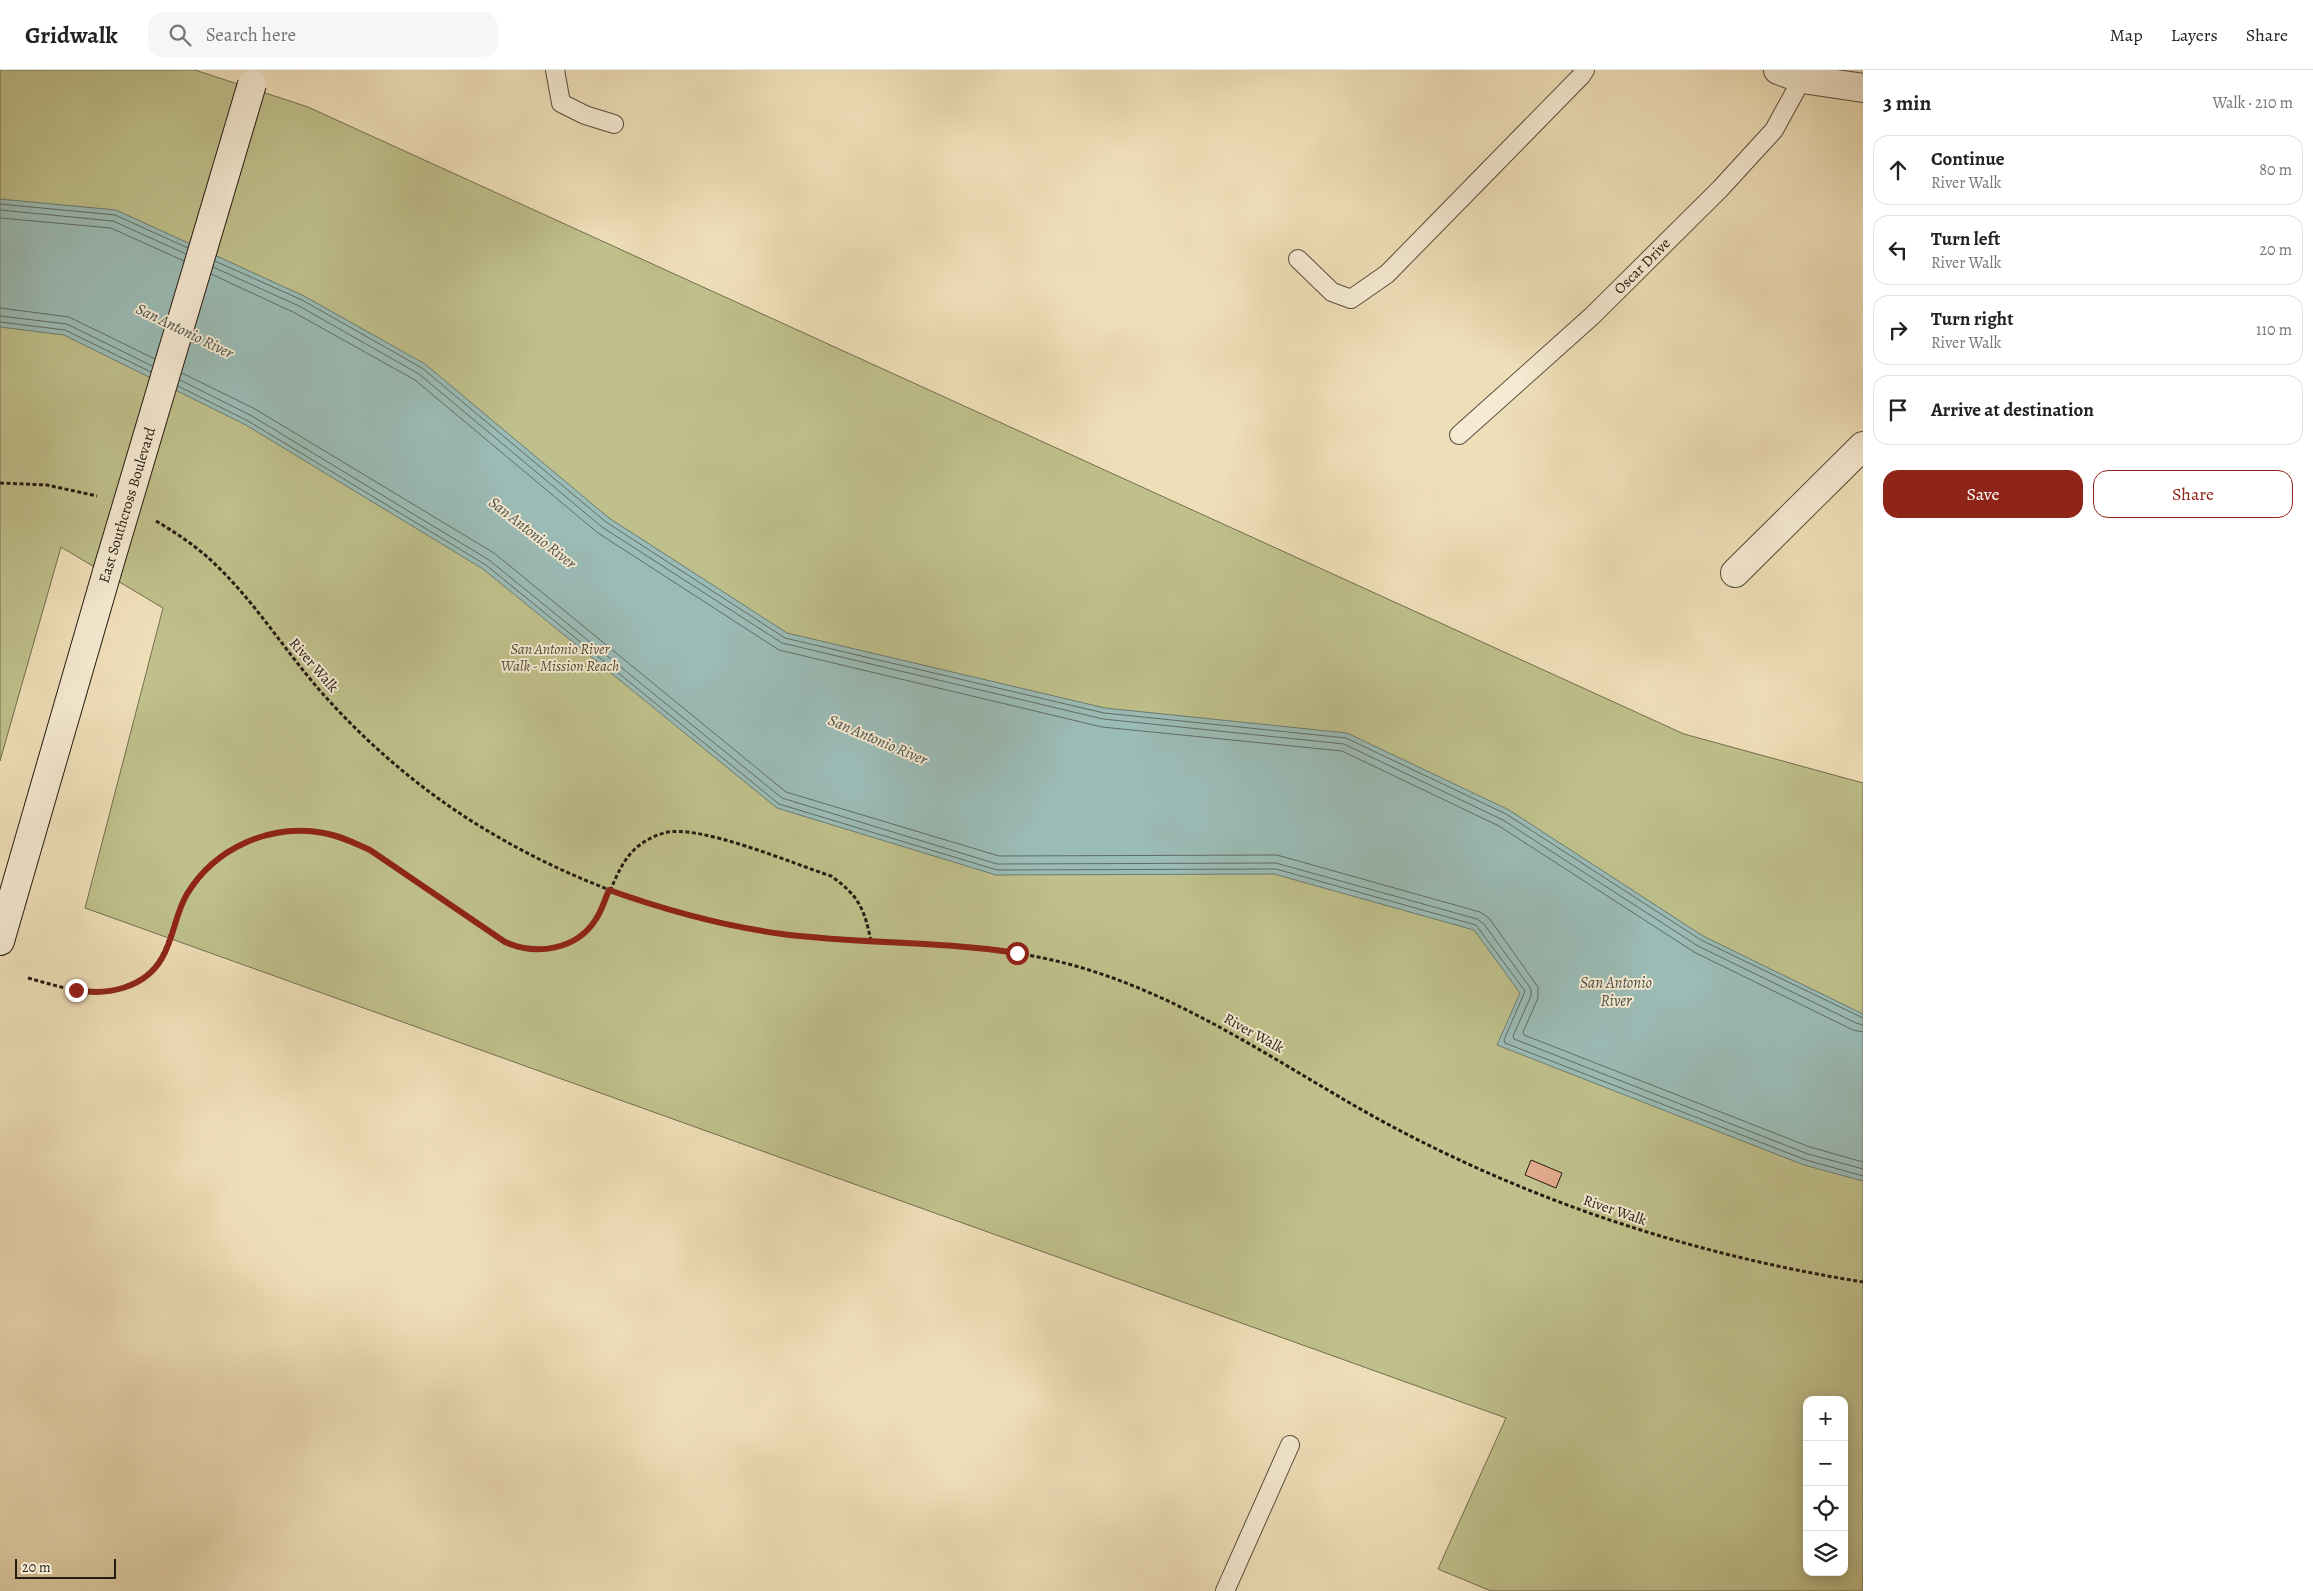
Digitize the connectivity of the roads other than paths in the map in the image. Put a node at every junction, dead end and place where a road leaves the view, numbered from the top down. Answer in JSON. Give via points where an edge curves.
{"nodes":[{"id":1,"x":555,"y":70,"type":"edge"},
{"id":2,"x":1584,"y":70,"type":"edge"},
{"id":3,"x":1790,"y":74,"type":"edge"},
{"id":4,"x":254,"y":77,"type":"edge"},
{"id":5,"x":1863,"y":88,"type":"edge"},
{"id":6,"x":614,"y":124,"type":"dead end"},
{"id":7,"x":1298,"y":259,"type":"dead end"},
{"id":8,"x":1459,"y":434,"type":"dead end"},
{"id":9,"x":1863,"y":446,"type":"edge"},
{"id":10,"x":1735,"y":573,"type":"dead end"},
{"id":11,"x":0,"y":941,"type":"edge"},
{"id":12,"x":1290,"y":1445,"type":"dead end"},
{"id":13,"x":1225,"y":1591,"type":"edge"}],
"edges":[{"from":1,"to":6,"type":"lane","via":[[562,103],[585,115]]},
{"from":2,"to":7,"type":"lane","via":[[1388,274],[1351,300],[1332,292]]},
{"from":3,"to":5,"type":"main road"},
{"from":3,"to":8,"type":"lane","name":"Oscar Drive","via":[[1774,130],[1720,189],[1592,316]]},
{"from":4,"to":11,"type":"main road","name":"East Southcross Boulevard","bridge":true},
{"from":9,"to":10,"type":"main road"},
{"from":12,"to":13,"type":"lane"}]}
